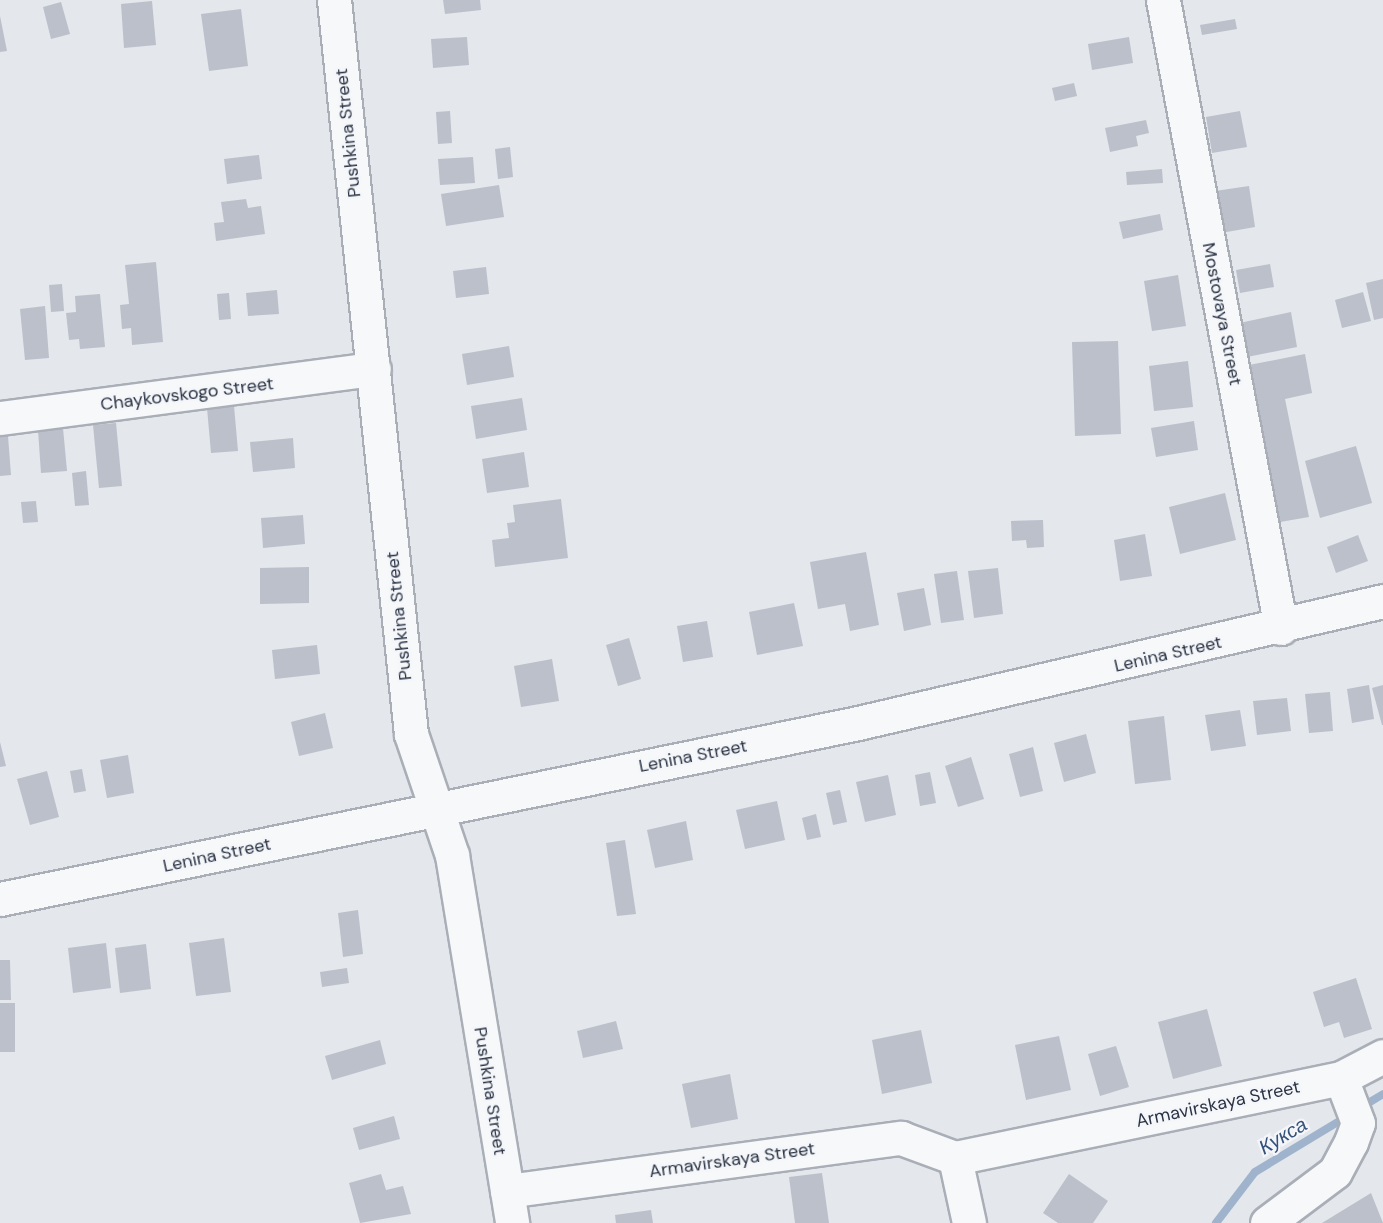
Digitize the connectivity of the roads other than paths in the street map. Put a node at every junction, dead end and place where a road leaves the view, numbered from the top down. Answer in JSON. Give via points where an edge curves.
{"nodes":[{"id":1,"x":334,"y":0,"type":"edge"},
{"id":2,"x":1163,"y":0,"type":"edge"},
{"id":3,"x":374,"y":369,"type":"junction"},
{"id":4,"x":0,"y":418,"type":"edge"},
{"id":5,"x":1383,"y":601,"type":"edge"},
{"id":6,"x":1281,"y":628,"type":"junction"},
{"id":7,"x":436,"y":807,"type":"junction"},
{"id":8,"x":0,"y":899,"type":"edge"},
{"id":9,"x":1383,"y":1056,"type":"edge"},
{"id":10,"x":1349,"y":1101,"type":"junction"},
{"id":11,"x":955,"y":1158,"type":"junction"},
{"id":12,"x":507,"y":1191,"type":"junction"},
{"id":13,"x":512,"y":1223,"type":"edge"},
{"id":14,"x":969,"y":1223,"type":"edge"},
{"id":15,"x":1267,"y":1223,"type":"edge"}],
"edges":[{"from":1,"to":3,"type":"street","name":"Pushkina Street"},
{"from":2,"to":6,"type":"street","name":"Mostovaya Street"},
{"from":3,"to":4,"type":"street","name":"Chaykovskogo Street"},
{"from":3,"to":7,"type":"street","name":"Pushkina Street","via":[[411,734]]},
{"from":5,"to":6,"type":"street","name":"Lenina Street"},
{"from":6,"to":7,"type":"street","name":"Lenina Street","via":[[858,723]]},
{"from":7,"to":8,"type":"street","name":"Lenina Street"},
{"from":7,"to":12,"type":"street","name":"Pushkina Street","via":[[452,855]]},
{"from":9,"to":10,"type":"street","name":"Armavirskaya Street"},
{"from":10,"to":11,"type":"street","name":"Armavirskaya Street"},
{"from":10,"to":15,"type":"street","via":[[1335,1172]]},
{"from":11,"to":12,"type":"street","name":"Armavirskaya Street","via":[[901,1138]]},
{"from":11,"to":14,"type":"street"},
{"from":12,"to":13,"type":"street","name":"Pushkina Street"}]}
